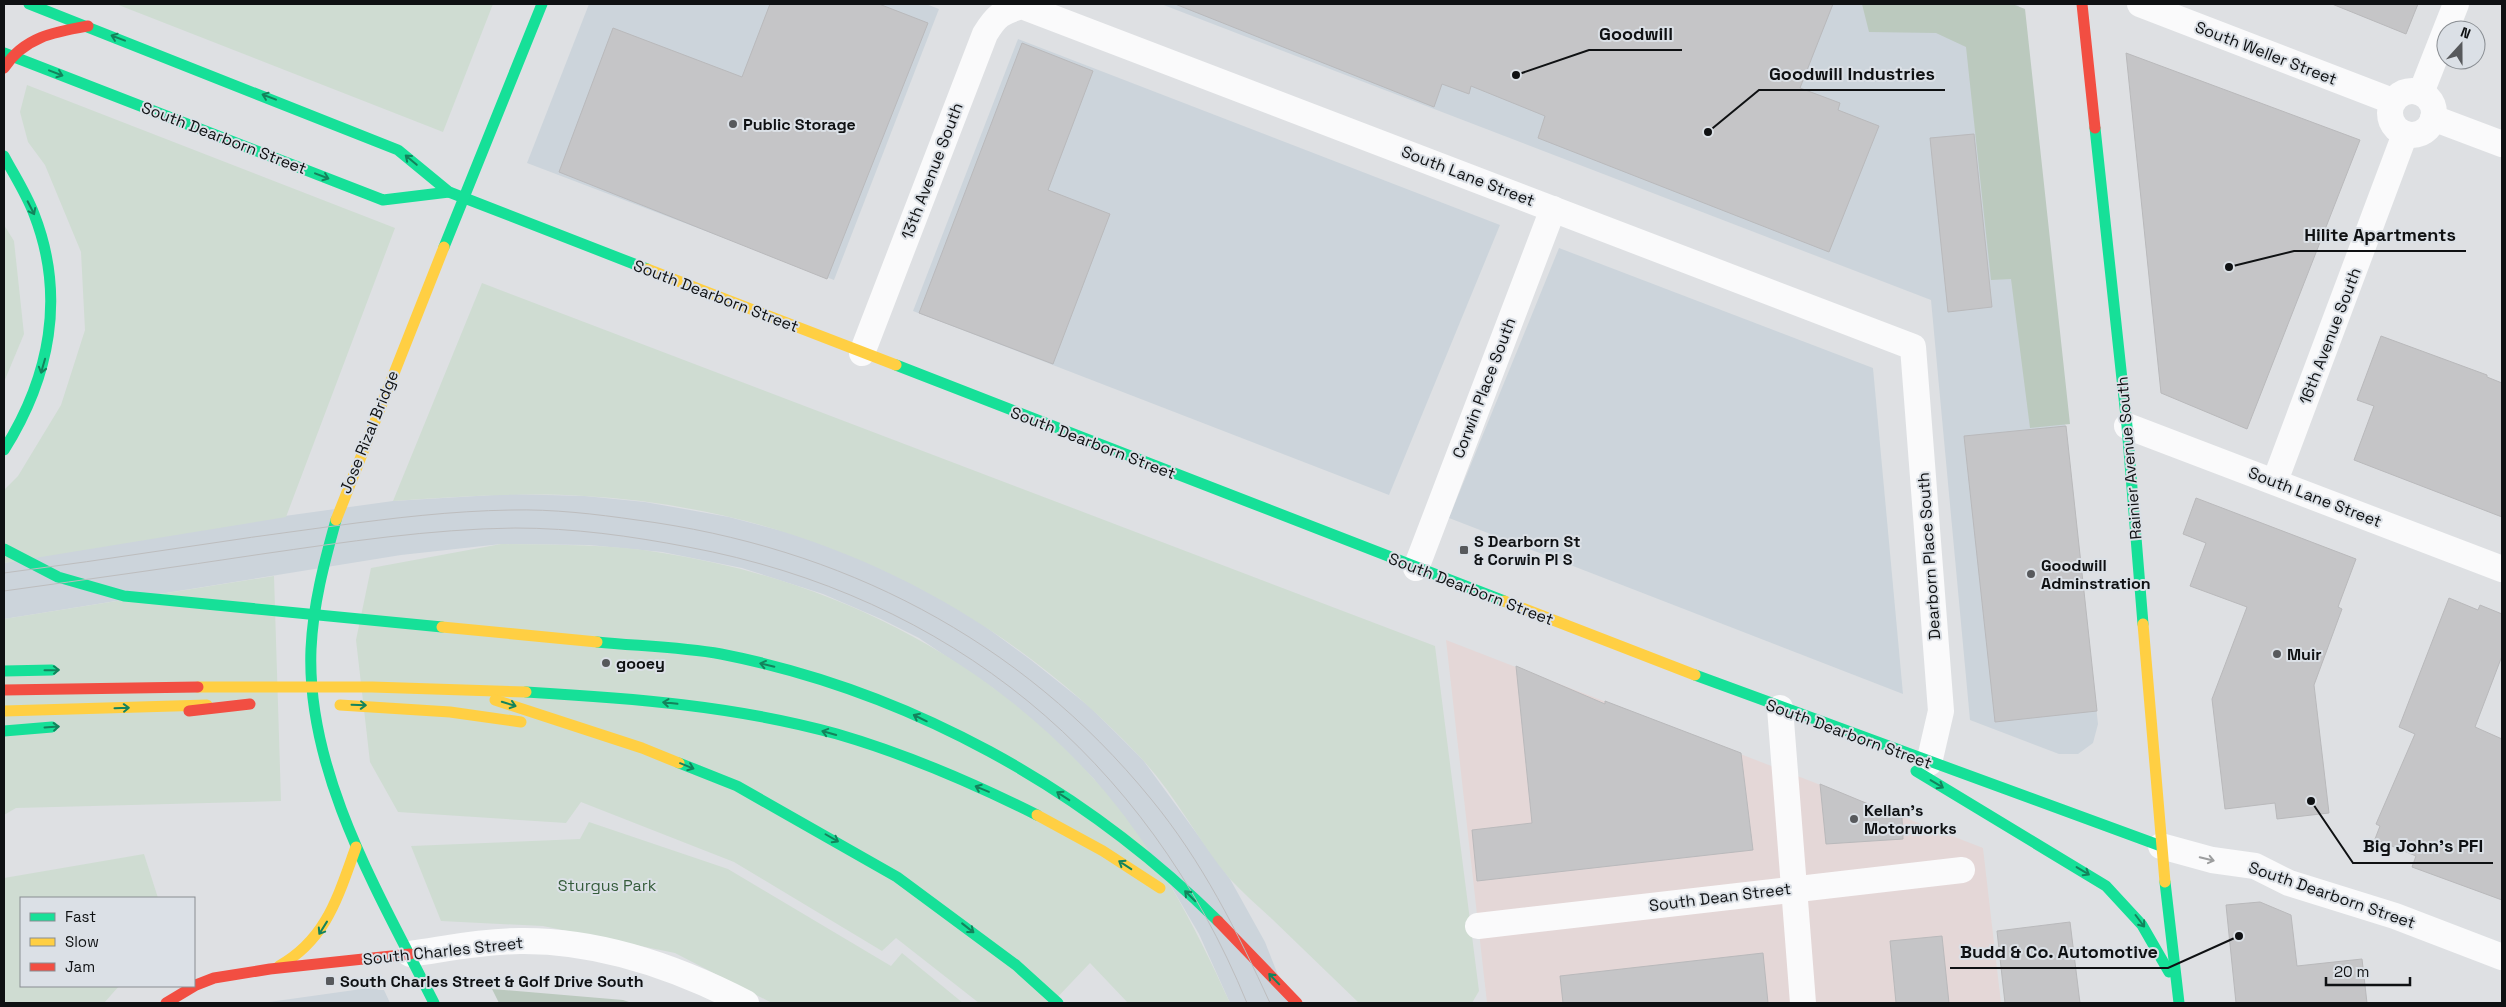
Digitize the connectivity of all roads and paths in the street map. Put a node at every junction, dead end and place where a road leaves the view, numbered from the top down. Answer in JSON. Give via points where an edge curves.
{"nodes":[{"id":1,"x":29,"y":4,"type":"edge"},
{"id":2,"x":542,"y":4,"type":"edge"},
{"id":3,"x":2082,"y":4,"type":"edge"},
{"id":4,"x":2140,"y":4,"type":"edge"},
{"id":5,"x":2456,"y":4,"type":"edge"},
{"id":6,"x":1022,"y":6,"type":"joint"},
{"id":7,"x":88,"y":26,"type":"junction"},
{"id":8,"x":7,"y":55,"type":"edge"},
{"id":9,"x":4,"y":68,"type":"edge"},
{"id":10,"x":2421,"y":93,"type":"junction"},
{"id":11,"x":2392,"y":101,"type":"junction"},
{"id":12,"x":2434,"y":118,"type":"junction"},
{"id":13,"x":2405,"y":134,"type":"junction"},
{"id":14,"x":2502,"y":144,"type":"edge"},
{"id":15,"x":5,"y":160,"type":"edge"},
{"id":16,"x":449,"y":192,"type":"junction"},
{"id":17,"x":1553,"y":209,"type":"junction"},
{"id":18,"x":1913,"y":347,"type":"joint"},
{"id":19,"x":862,"y":353,"type":"junction"},
{"id":20,"x":2127,"y":426,"type":"junction"},
{"id":21,"x":4,"y":450,"type":"edge"},
{"id":22,"x":2275,"y":481,"type":"junction"},
{"id":23,"x":4,"y":549,"type":"edge"},
{"id":24,"x":1416,"y":568,"type":"junction"},
{"id":25,"x":2502,"y":569,"type":"edge"},
{"id":26,"x":4,"y":670,"type":"edge"},
{"id":27,"x":60,"y":670,"type":"dead end"},
{"id":28,"x":305,"y":671,"type":"dead end"},
{"id":29,"x":324,"y":671,"type":"dead end"},
{"id":30,"x":384,"y":676,"type":"dead end"},
{"id":31,"x":4,"y":690,"type":"edge"},
{"id":32,"x":302,"y":705,"type":"dead end"},
{"id":33,"x":1780,"y":708,"type":"junction"},
{"id":34,"x":4,"y":711,"type":"edge"},
{"id":35,"x":124,"y":719,"type":"dead end"},
{"id":36,"x":65,"y":726,"type":"dead end"},
{"id":37,"x":4,"y":731,"type":"edge"},
{"id":38,"x":1866,"y":741,"type":"junction"},
{"id":39,"x":642,"y":748,"type":"junction"},
{"id":40,"x":1929,"y":763,"type":"junction"},
{"id":41,"x":2161,"y":846,"type":"junction"},
{"id":42,"x":356,"y":847,"type":"junction"},
{"id":43,"x":1962,"y":870,"type":"dead end"},
{"id":44,"x":1792,"y":889,"type":"junction"},
{"id":45,"x":1478,"y":926,"type":"dead end"},
{"id":46,"x":410,"y":954,"type":"junction"},
{"id":47,"x":1250,"y":955,"type":"junction"},
{"id":48,"x":2502,"y":957,"type":"edge"},
{"id":49,"x":270,"y":969,"type":"junction"},
{"id":50,"x":195,"y":986,"type":"edge"},
{"id":51,"x":193,"y":987,"type":"edge"},
{"id":52,"x":2178,"y":998,"type":"edge"},
{"id":53,"x":166,"y":1003,"type":"edge"},
{"id":54,"x":434,"y":1003,"type":"edge"},
{"id":55,"x":746,"y":1003,"type":"edge"},
{"id":56,"x":1058,"y":1003,"type":"edge"},
{"id":57,"x":1297,"y":1003,"type":"edge"},
{"id":58,"x":1803,"y":1003,"type":"edge"}],
"edges":[{"from":1,"to":7,"type":"main road","name":"South Dearborn Street"},
{"from":2,"to":42,"type":"main road","name":"Jose Rizal Bridge","via":[[348,486],[321,566],[311,644],[316,719],[329,776]]},
{"from":3,"to":20,"type":"main road","name":"Rainier Avenue South"},
{"from":4,"to":11,"type":"street","name":"South Weller Street"},
{"from":5,"to":10,"type":"street"},
{"from":6,"to":17,"type":"street","name":"South Lane Street"},
{"from":6,"to":19,"type":"street","name":"13th Avenue South","via":[[1007,10],[994,19],[985,34]]},
{"from":7,"to":8,"type":"main road","via":[[40,35]]},
{"from":16,"to":7,"type":"main road","name":"South Dearborn Street","one_way":true,"via":[[398,150]]},
{"from":8,"to":9,"type":"main road"},
{"from":8,"to":16,"type":"main road","name":"South Dearborn Street","one_way":true,"via":[[383,200]]},
{"from":10,"to":11,"type":"street","via":[[2404,92]]},
{"from":10,"to":12,"type":"street","via":[[2431,102]]},
{"from":11,"to":13,"type":"street","via":[[2391,121],[2394,128]]},
{"from":12,"to":13,"type":"street","via":[[2420,134]]},
{"from":12,"to":14,"type":"street"},
{"from":13,"to":22,"type":"street","name":"16th Avenue South"},
{"from":15,"to":21,"type":"main road","one_way":true,"via":[[34,213],[45,249],[50,285],[50,322],[45,359],[34,394]]},
{"from":16,"to":19,"type":"main road","name":"South Dearborn Street"},
{"from":17,"to":18,"type":"street","name":"South Lane Street"},
{"from":17,"to":24,"type":"street","name":"Corwin Place South"},
{"from":18,"to":40,"type":"street","name":"Dearborn Place South","via":[[1941,711]]},
{"from":19,"to":24,"type":"main road","name":"South Dearborn Street"},
{"from":20,"to":22,"type":"street","name":"South Lane Street"},
{"from":20,"to":41,"type":"main road","name":"Rainier Avenue South"},
{"from":22,"to":25,"type":"street","name":"South Lane Street"},
{"from":47,"to":23,"type":"main road","one_way":true,"via":[[1171,877],[1085,810],[976,744],[908,712],[841,686],[719,654],[124,596],[58,577]]},
{"from":24,"to":33,"type":"main road","name":"South Dearborn Street"},
{"from":26,"to":27,"type":"main road","one_way":true},
{"from":28,"to":29,"type":"main road"},
{"from":30,"to":39,"type":"main road","one_way":true,"via":[[475,694]]},
{"from":47,"to":31,"type":"main road","one_way":true,"via":[[1177,900],[1052,821],[946,774],[827,732],[702,706],[558,693],[328,686]]},
{"from":32,"to":39,"type":"main road","one_way":true,"via":[[359,705],[450,712],[543,725]]},
{"from":33,"to":38,"type":"main road","name":"South Dearborn Street"},
{"from":33,"to":44,"type":"street"},
{"from":34,"to":35,"type":"main road","one_way":true,"via":[[254,704]]},
{"from":37,"to":36,"type":"main road","one_way":true},
{"from":38,"to":40,"type":"main road","name":"South Dearborn Street"},
{"from":38,"to":52,"type":"main road","one_way":true,"via":[[2106,886],[2144,925],[2158,947]]},
{"from":39,"to":56,"type":"main road","one_way":true,"via":[[737,786],[876,864],[1016,965]]},
{"from":40,"to":41,"type":"main road","name":"South Dearborn Street"},
{"from":41,"to":48,"type":"street","name":"South Dearborn Street","one_way":true,"via":[[2212,860],[2254,866],[2289,883],[2395,916]]},
{"from":41,"to":52,"type":"main road","name":"Rainier Avenue South"},
{"from":42,"to":46,"type":"main road","name":"Jose Rizal Bridge"},
{"from":42,"to":49,"type":"main road","one_way":true,"via":[[329,918],[313,943],[295,959]]},
{"from":43,"to":44,"type":"street","name":"South Dean Street"},
{"from":44,"to":45,"type":"street","name":"South Dean Street"},
{"from":44,"to":58,"type":"street"},
{"from":46,"to":49,"type":"main road","name":"South Charles Street"},
{"from":46,"to":54,"type":"main road","name":"Jose Rizal Bridge"},
{"from":46,"to":55,"type":"street","name":"South Charles Street","via":[[520,941],[568,945],[615,953],[660,966],[711,985]]},
{"from":57,"to":47,"type":"main road","one_way":true},
{"from":49,"to":50,"type":"main road","name":"South Charles Street","via":[[214,978]]},
{"from":51,"to":53,"type":"main road","name":"South Charles Street"}]}
